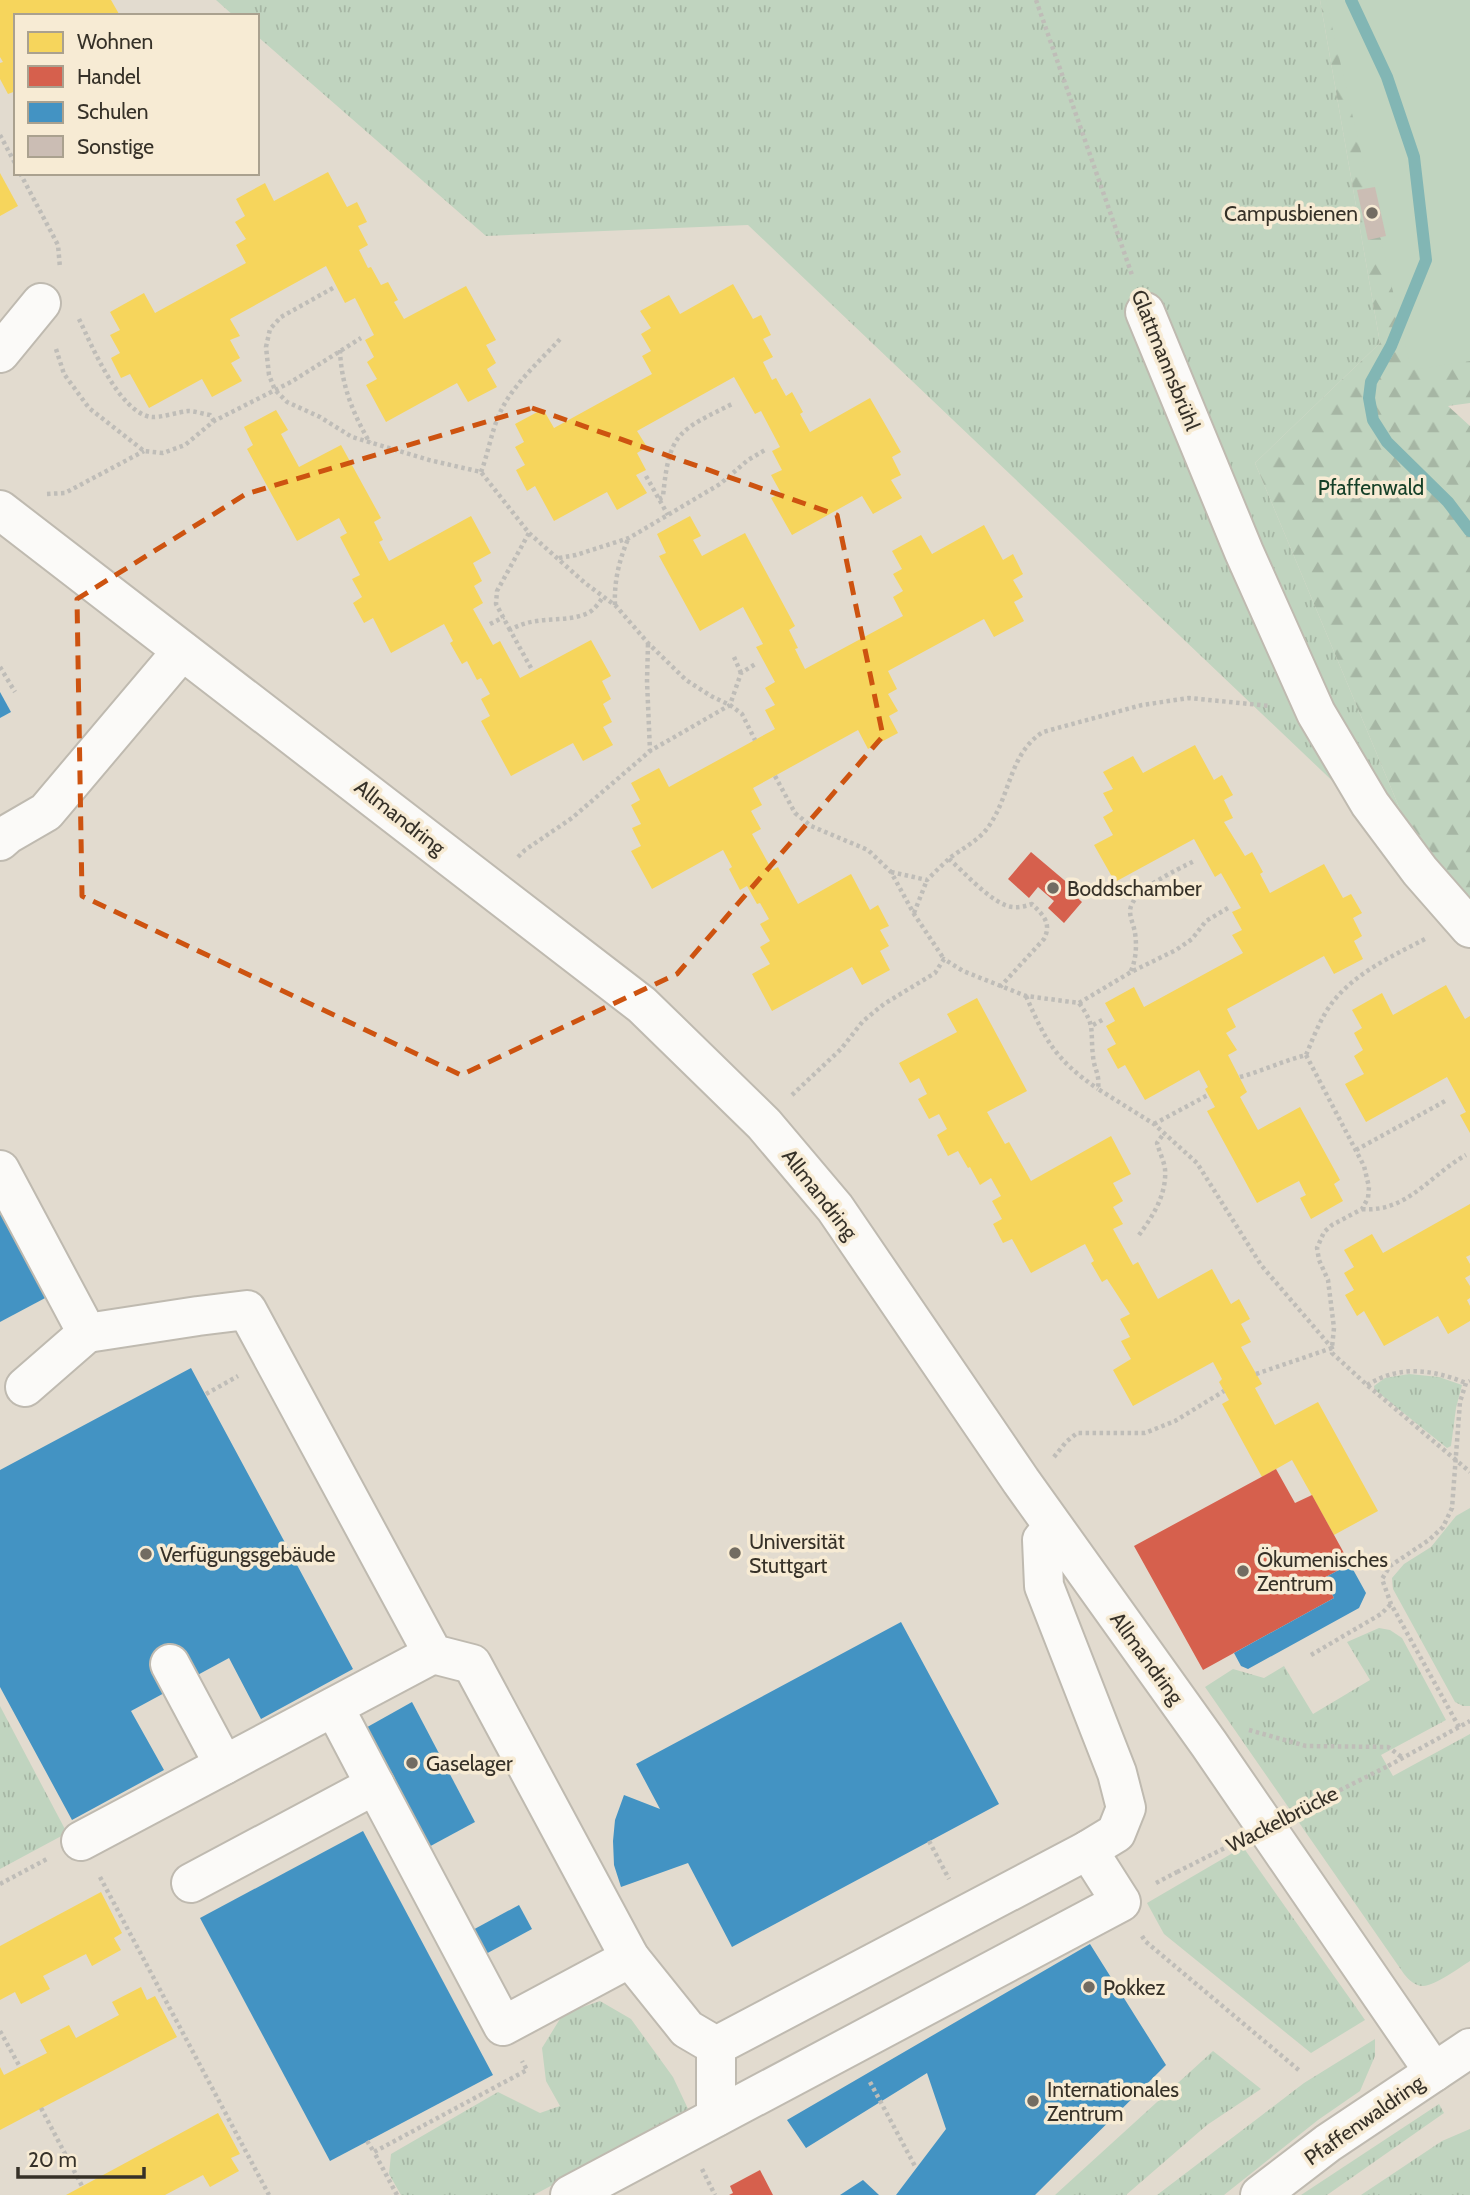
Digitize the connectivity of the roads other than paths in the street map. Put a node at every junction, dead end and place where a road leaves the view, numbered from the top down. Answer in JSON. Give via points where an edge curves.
{"nodes":[{"id":1,"x":41,"y":303,"type":"road end"},
{"id":2,"x":1146,"y":312,"type":"road end"},
{"id":3,"x":0,"y":353,"type":"edge"},
{"id":4,"x":5,"y":514,"type":"edge"},
{"id":5,"x":182,"y":651,"type":"junction"},
{"id":6,"x":0,"y":841,"type":"edge"},
{"id":7,"x":1466,"y":924,"type":"edge"},
{"id":8,"x":0,"y":1170,"type":"edge"},
{"id":9,"x":87,"y":1333,"type":"junction"},
{"id":10,"x":24,"y":1387,"type":"dead end"},
{"id":11,"x":1053,"y":1527,"type":"junction"},
{"id":12,"x":433,"y":1654,"type":"junction"},
{"id":13,"x":170,"y":1664,"type":"dead end"},
{"id":14,"x":334,"y":1706,"type":"junction"},
{"id":15,"x":224,"y":1765,"type":"junction"},
{"id":16,"x":375,"y":1785,"type":"junction"},
{"id":17,"x":81,"y":1841,"type":"road end"},
{"id":18,"x":1088,"y":1850,"type":"junction"},
{"id":19,"x":191,"y":1883,"type":"dead end"},
{"id":20,"x":630,"y":1958,"type":"junction"},
{"id":21,"x":716,"y":2046,"type":"junction"},
{"id":22,"x":1470,"y":2048,"type":"edge"},
{"id":23,"x":1434,"y":2072,"type":"junction"},
{"id":24,"x":716,"y":2117,"type":"junction"},
{"id":25,"x":570,"y":2195,"type":"edge"},
{"id":26,"x":1260,"y":2195,"type":"edge"}],
"edges":[{"from":1,"to":3,"type":"street"},
{"from":2,"to":7,"type":"street","name":"Glattmannsbrühl","via":[[1316,713],[1370,804]]},
{"from":4,"to":5,"type":"street","name":"Allmandring"},
{"from":5,"to":6,"type":"street","via":[[46,813]]},
{"from":5,"to":11,"type":"street","name":"Allmandring","via":[[642,1005],[764,1124],[835,1208]]},
{"from":8,"to":9,"type":"street"},
{"from":9,"to":10,"type":"street"},
{"from":9,"to":12,"type":"street","via":[[247,1310]]},
{"from":11,"to":18,"type":"street","via":[[1042,1540],[1044,1586],[1117,1773],[1126,1808],[1116,1833]]},
{"from":11,"to":23,"type":"street","name":"Allmandring","via":[[1209,1744]]},
{"from":12,"to":14,"type":"street"},
{"from":12,"to":20,"type":"street","via":[[472,1664]]},
{"from":13,"to":15,"type":"street"},
{"from":14,"to":15,"type":"street"},
{"from":14,"to":16,"type":"street"},
{"from":15,"to":17,"type":"street"},
{"from":16,"to":19,"type":"street"},
{"from":16,"to":20,"type":"street","via":[[503,2026]]},
{"from":18,"to":21,"type":"street"},
{"from":18,"to":24,"type":"street","via":[[1121,1902]]},
{"from":20,"to":21,"type":"street","via":[[687,2029]]},
{"from":21,"to":24,"type":"street"},
{"from":22,"to":23,"type":"street","name":"Pfaffenwaldring"},
{"from":23,"to":26,"type":"street","name":"Pfaffenwaldring"},
{"from":24,"to":25,"type":"street"}]}
